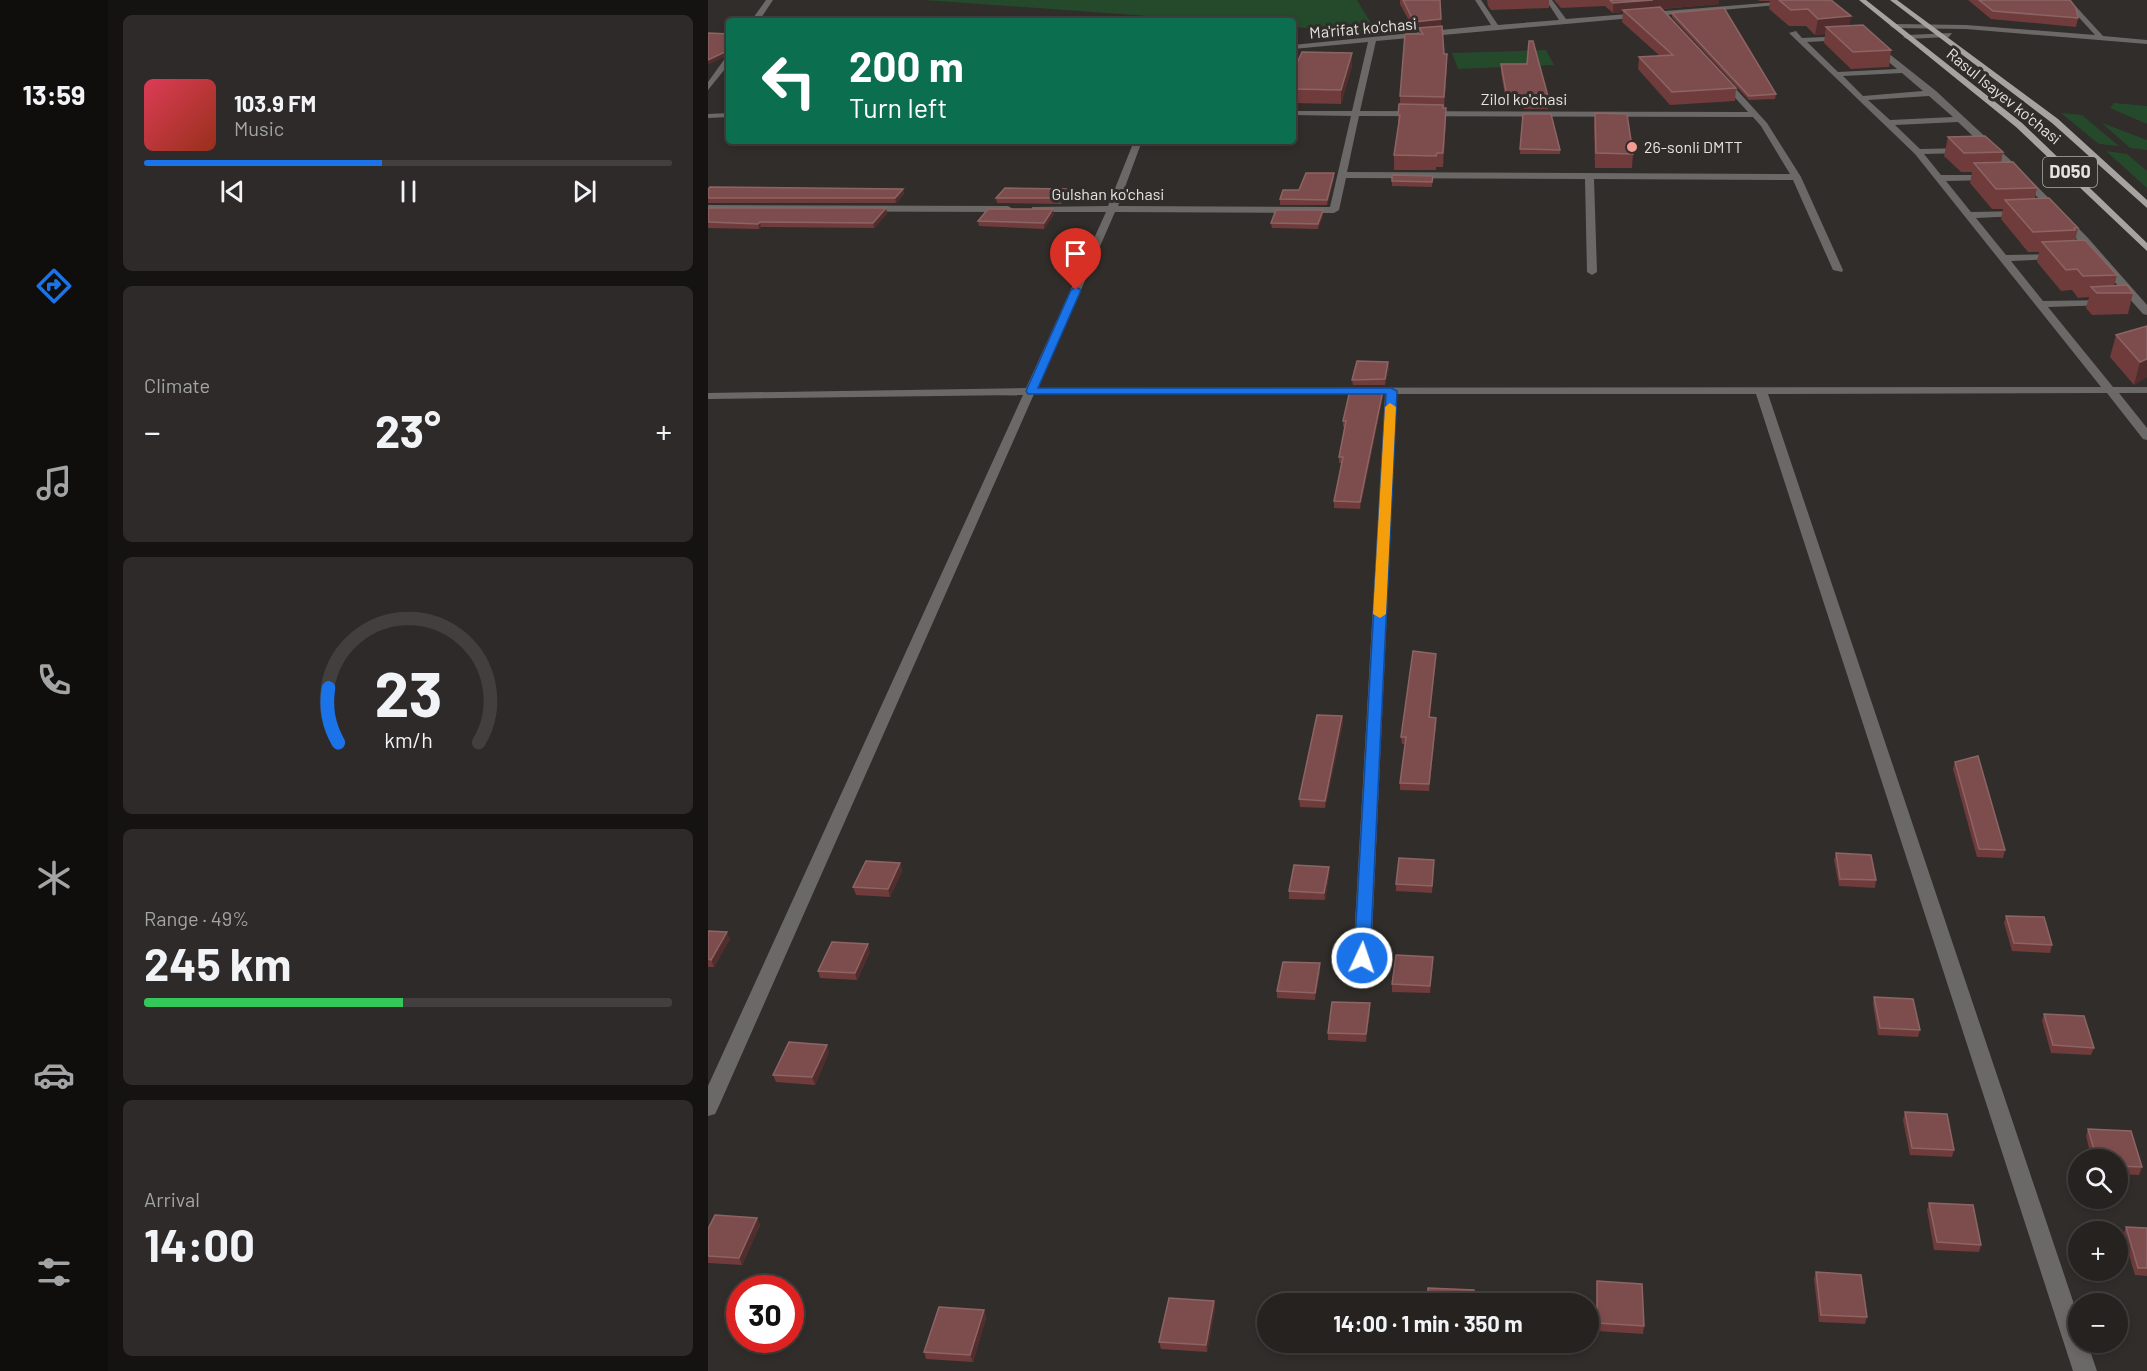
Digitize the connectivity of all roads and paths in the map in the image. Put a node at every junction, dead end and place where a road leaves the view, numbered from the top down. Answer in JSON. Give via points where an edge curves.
{"nodes":[{"id":1,"x":770,"y":0,"type":"edge"},
{"id":2,"x":1478,"y":0,"type":"edge"},
{"id":3,"x":1549,"y":0,"type":"edge"},
{"id":4,"x":1724,"y":0,"type":"edge"},
{"id":5,"x":1862,"y":0,"type":"edge"},
{"id":6,"x":1893,"y":0,"type":"edge"},
{"id":7,"x":2066,"y":0,"type":"edge"},
{"id":8,"x":1818,"y":1,"type":"edge"},
{"id":9,"x":1828,"y":4,"type":"edge"},
{"id":10,"x":1733,"y":8,"type":"junction"},
{"id":11,"x":1662,"y":14,"type":"junction"},
{"id":12,"x":757,"y":18,"type":"edge"},
{"id":13,"x":1564,"y":22,"type":"junction"},
{"id":14,"x":1669,"y":22,"type":"edge"},
{"id":15,"x":1925,"y":25,"type":"junction"},
{"id":16,"x":1894,"y":26,"type":"junction"},
{"id":17,"x":1496,"y":27,"type":"junction"},
{"id":18,"x":1940,"y":35,"type":"junction"},
{"id":19,"x":1852,"y":37,"type":"edge"},
{"id":20,"x":1907,"y":37,"type":"junction"},
{"id":21,"x":1372,"y":41,"type":"junction"},
{"id":22,"x":2105,"y":41,"type":"junction"},
{"id":23,"x":2147,"y":42,"type":"edge"},
{"id":24,"x":1871,"y":44,"type":"edge"},
{"id":25,"x":1296,"y":47,"type":"edge"},
{"id":26,"x":2147,"y":50,"type":"edge"},
{"id":27,"x":726,"y":63,"type":"edge"},
{"id":28,"x":1904,"y":71,"type":"junction"},
{"id":29,"x":1716,"y":73,"type":"edge"},
{"id":30,"x":1838,"y":74,"type":"junction"},
{"id":31,"x":709,"y":86,"type":"edge"},
{"id":32,"x":1933,"y":93,"type":"junction"},
{"id":33,"x":1863,"y":98,"type":"junction"},
{"id":34,"x":1296,"y":113,"type":"edge"},
{"id":35,"x":1355,"y":113,"type":"junction"},
{"id":36,"x":1755,"y":115,"type":"junction"},
{"id":37,"x":708,"y":116,"type":"edge"},
{"id":38,"x":726,"y":116,"type":"edge"},
{"id":39,"x":1962,"y":119,"type":"junction"},
{"id":40,"x":1889,"y":123,"type":"junction"},
{"id":41,"x":1137,"y":144,"type":"edge"},
{"id":42,"x":1984,"y":149,"type":"edge"},
{"id":43,"x":1995,"y":149,"type":"junction"},
{"id":44,"x":1973,"y":150,"type":"edge"},
{"id":45,"x":1918,"y":152,"type":"junction"},
{"id":46,"x":1342,"y":175,"type":"junction"},
{"id":47,"x":1589,"y":176,"type":"junction"},
{"id":48,"x":1998,"y":176,"type":"edge"},
{"id":49,"x":2010,"y":176,"type":"edge"},
{"id":50,"x":2022,"y":176,"type":"junction"},
{"id":51,"x":1796,"y":177,"type":"junction"},
{"id":52,"x":1939,"y":178,"type":"junction"},
{"id":53,"x":2147,"y":205,"type":"edge"},
{"id":54,"x":708,"y":208,"type":"edge"},
{"id":55,"x":1017,"y":209,"type":"edge"},
{"id":56,"x":1029,"y":209,"type":"edge"},
{"id":57,"x":1112,"y":210,"type":"junction"},
{"id":58,"x":2036,"y":212,"type":"edge"},
{"id":59,"x":2048,"y":212,"type":"edge"},
{"id":60,"x":2059,"y":212,"type":"junction"},
{"id":61,"x":1969,"y":215,"type":"junction"},
{"id":62,"x":2147,"y":248,"type":"edge"},
{"id":63,"x":2098,"y":255,"type":"junction"},
{"id":64,"x":2063,"y":256,"type":"edge"},
{"id":65,"x":2086,"y":256,"type":"edge"},
{"id":66,"x":2004,"y":258,"type":"junction"},
{"id":67,"x":1838,"y":270,"type":"dead end"},
{"id":68,"x":1592,"y":272,"type":"dead end"},
{"id":69,"x":2127,"y":301,"type":"junction"},
{"id":70,"x":2041,"y":304,"type":"junction"},
{"id":71,"x":2147,"y":312,"type":"edge"},
{"id":72,"x":2112,"y":390,"type":"junction"},
{"id":73,"x":2147,"y":390,"type":"edge"},
{"id":74,"x":1031,"y":391,"type":"junction"},
{"id":75,"x":1391,"y":391,"type":"junction"},
{"id":76,"x":1761,"y":391,"type":"junction"},
{"id":77,"x":708,"y":396,"type":"edge"},
{"id":78,"x":2147,"y":436,"type":"edge"},
{"id":79,"x":1362,"y":958,"type":"dead end"},
{"id":80,"x":708,"y":1108,"type":"edge"},
{"id":81,"x":2085,"y":1371,"type":"edge"}],
"edges":[{"from":1,"to":12,"type":"street"},
{"from":2,"to":17,"type":"street"},
{"from":3,"to":13,"type":"street"},
{"from":4,"to":10,"type":"street"},
{"from":5,"to":16,"type":"main road","name":"Rasul Isayev ko'chasi","number":"D050"},
{"from":6,"to":15,"type":"main road","name":"Rasul Isayev ko'chasi","number":"D050"},
{"from":7,"to":22,"type":"street"},
{"from":8,"to":9,"type":"street"},
{"from":8,"to":10,"type":"street","name":"Ma'rifat ko'chasi"},
{"from":10,"to":11,"type":"street","name":"Ma'rifat ko'chasi"},
{"from":11,"to":13,"type":"street","name":"Ma'rifat ko'chasi"},
{"from":11,"to":14,"type":"street"},
{"from":13,"to":17,"type":"street","name":"Ma'rifat ko'chasi"},
{"from":15,"to":16,"type":"street"},
{"from":15,"to":18,"type":"main road","name":"Rasul Isayev ko'chasi","number":"D050"},
{"from":15,"to":22,"type":"street"},
{"from":16,"to":20,"type":"main road","name":"Rasul Isayev ko'chasi","number":"D050"},
{"from":17,"to":21,"type":"street","name":"Ma'rifat ko'chasi"},
{"from":18,"to":20,"type":"street"},
{"from":18,"to":22,"type":"street"},
{"from":18,"to":53,"type":"main road","name":"Rasul Isayev ko'chasi","number":"D050","via":[[2055,121]]},
{"from":19,"to":30,"type":"street","via":[[1797,36]]},
{"from":20,"to":62,"type":"main road","name":"Rasul Isayev ko'chasi","number":"D050","via":[[2019,125]]},
{"from":21,"to":25,"type":"street","name":"Ma'rifat ko'chasi"},
{"from":21,"to":35,"type":"street","name":"Gulshan ko'chasi"},
{"from":22,"to":23,"type":"street"},
{"from":22,"to":26,"type":"street"},
{"from":24,"to":28,"type":"street"},
{"from":27,"to":31,"type":"street"},
{"from":28,"to":30,"type":"street"},
{"from":28,"to":32,"type":"street"},
{"from":29,"to":36,"type":"street"},
{"from":30,"to":33,"type":"street"},
{"from":32,"to":33,"type":"street"},
{"from":32,"to":39,"type":"street"},
{"from":33,"to":40,"type":"street"},
{"from":34,"to":35,"type":"street","name":"Zilol ko'chasi"},
{"from":35,"to":36,"type":"street","name":"Zilol ko'chasi"},
{"from":35,"to":46,"type":"street","name":"Gulshan ko'chasi"},
{"from":36,"to":51,"type":"street"},
{"from":37,"to":38,"type":"street"},
{"from":39,"to":40,"type":"street"},
{"from":39,"to":43,"type":"street"},
{"from":40,"to":45,"type":"street"},
{"from":41,"to":57,"type":"street"},
{"from":42,"to":43,"type":"street"},
{"from":43,"to":50,"type":"street"},
{"from":44,"to":45,"type":"street"},
{"from":45,"to":52,"type":"street"},
{"from":46,"to":47,"type":"street"},
{"from":46,"to":57,"type":"street","name":"Gulshan ko'chasi","via":[[1334,210]]},
{"from":47,"to":51,"type":"street"},
{"from":47,"to":68,"type":"street"},
{"from":48,"to":52,"type":"street"},
{"from":49,"to":50,"type":"street"},
{"from":50,"to":60,"type":"street"},
{"from":51,"to":67,"type":"street"},
{"from":52,"to":61,"type":"street"},
{"from":54,"to":55,"type":"street"},
{"from":56,"to":57,"type":"street","name":"Gulshan ko'chasi"},
{"from":57,"to":74,"type":"street"},
{"from":58,"to":61,"type":"street"},
{"from":59,"to":60,"type":"street"},
{"from":60,"to":63,"type":"street"},
{"from":61,"to":66,"type":"street"},
{"from":63,"to":65,"type":"street"},
{"from":63,"to":69,"type":"street"},
{"from":64,"to":66,"type":"street"},
{"from":66,"to":70,"type":"street"},
{"from":69,"to":70,"type":"street"},
{"from":69,"to":71,"type":"street"},
{"from":70,"to":72,"type":"street"},
{"from":72,"to":73,"type":"street"},
{"from":72,"to":76,"type":"street"},
{"from":72,"to":78,"type":"street"},
{"from":74,"to":75,"type":"street"},
{"from":74,"to":77,"type":"street"},
{"from":74,"to":80,"type":"street"},
{"from":75,"to":76,"type":"street"},
{"from":75,"to":79,"type":"street"},
{"from":76,"to":81,"type":"street"}]}
